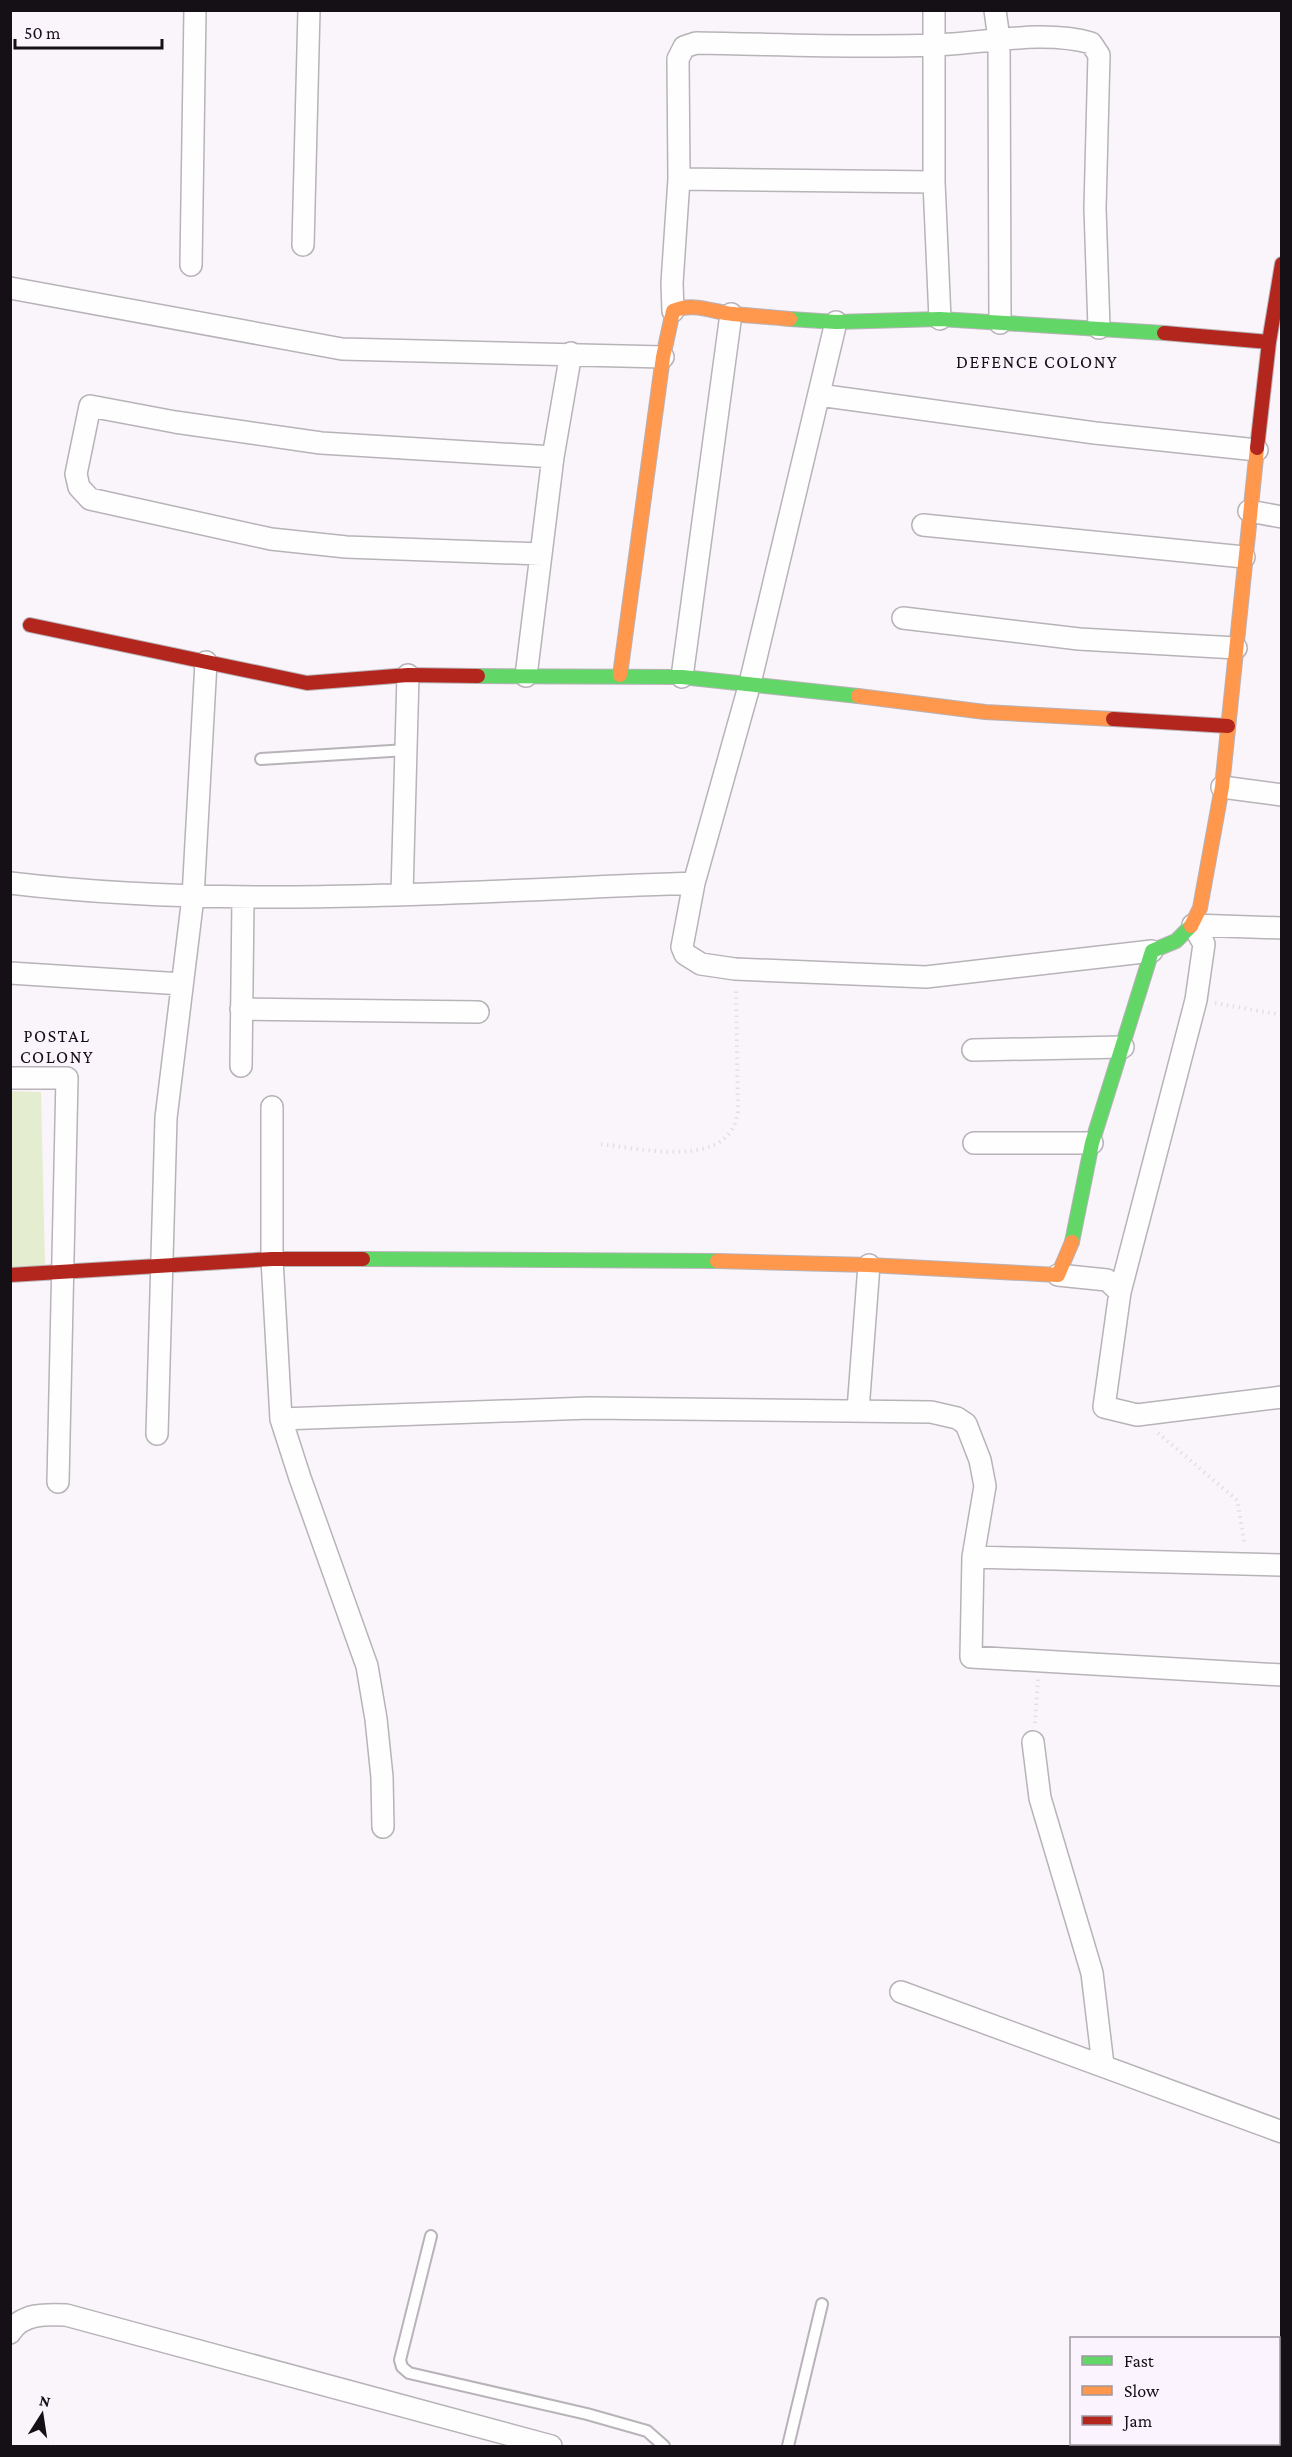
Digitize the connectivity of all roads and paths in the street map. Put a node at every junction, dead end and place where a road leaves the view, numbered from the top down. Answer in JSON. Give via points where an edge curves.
{"nodes":[{"id":1,"x":195,"y":10,"type":"edge"},
{"id":2,"x":309,"y":10,"type":"edge"},
{"id":3,"x":934,"y":10,"type":"edge"},
{"id":4,"x":995,"y":10,"type":"edge"},
{"id":5,"x":999,"y":39,"type":"junction"},
{"id":6,"x":934,"y":45,"type":"junction"},
{"id":7,"x":679,"y":179,"type":"junction"},
{"id":8,"x":934,"y":182,"type":"junction"},
{"id":9,"x":303,"y":245,"type":"dead end"},
{"id":10,"x":191,"y":265,"type":"dead end"},
{"id":11,"x":1281,"y":267,"type":"edge"},
{"id":12,"x":10,"y":288,"type":"edge"},
{"id":13,"x":673,"y":311,"type":"junction"},
{"id":14,"x":732,"y":314,"type":"junction"},
{"id":15,"x":940,"y":319,"type":"junction"},
{"id":16,"x":836,"y":322,"type":"junction"},
{"id":17,"x":1000,"y":323,"type":"junction"},
{"id":18,"x":1100,"y":328,"type":"junction"},
{"id":19,"x":1269,"y":342,"type":"junction"},
{"id":20,"x":572,"y":353,"type":"junction"},
{"id":21,"x":663,"y":357,"type":"junction"},
{"id":22,"x":819,"y":395,"type":"junction"},
{"id":23,"x":1257,"y":450,"type":"junction"},
{"id":24,"x":553,"y":456,"type":"junction"},
{"id":25,"x":1249,"y":510,"type":"junction"},
{"id":26,"x":1281,"y":517,"type":"edge"},
{"id":27,"x":923,"y":525,"type":"dead end"},
{"id":28,"x":541,"y":554,"type":"junction"},
{"id":29,"x":1244,"y":557,"type":"junction"},
{"id":30,"x":903,"y":618,"type":"dead end"},
{"id":31,"x":30,"y":625,"type":"dead end"},
{"id":32,"x":1236,"y":648,"type":"junction"},
{"id":33,"x":206,"y":662,"type":"junction"},
{"id":34,"x":408,"y":675,"type":"junction"},
{"id":35,"x":620,"y":675,"type":"junction"},
{"id":36,"x":526,"y":676,"type":"junction"},
{"id":37,"x":682,"y":677,"type":"junction"},
{"id":38,"x":750,"y":683,"type":"junction"},
{"id":39,"x":1228,"y":726,"type":"junction"},
{"id":40,"x":407,"y":750,"type":"junction"},
{"id":41,"x":261,"y":759,"type":"dead end"},
{"id":42,"x":1222,"y":787,"type":"junction"},
{"id":43,"x":1281,"y":795,"type":"edge"},
{"id":44,"x":10,"y":883,"type":"edge"},
{"id":45,"x":694,"y":883,"type":"junction"},
{"id":46,"x":402,"y":894,"type":"junction"},
{"id":47,"x":193,"y":897,"type":"junction"},
{"id":48,"x":243,"y":898,"type":"junction"},
{"id":49,"x":1193,"y":925,"type":"junction"},
{"id":50,"x":1281,"y":928,"type":"edge"},
{"id":51,"x":1152,"y":951,"type":"junction"},
{"id":52,"x":735,"y":969,"type":"junction"},
{"id":53,"x":10,"y":973,"type":"edge"},
{"id":54,"x":182,"y":984,"type":"junction"},
{"id":55,"x":1196,"y":1000,"type":"junction"},
{"id":56,"x":242,"y":1009,"type":"junction"},
{"id":57,"x":478,"y":1012,"type":"dead end"},
{"id":58,"x":1281,"y":1015,"type":"edge"},
{"id":59,"x":1123,"y":1047,"type":"junction"},
{"id":60,"x":973,"y":1050,"type":"dead end"},
{"id":61,"x":241,"y":1065,"type":"dead end"},
{"id":62,"x":10,"y":1078,"type":"edge"},
{"id":63,"x":272,"y":1107,"type":"dead end"},
{"id":64,"x":974,"y":1143,"type":"dead end"},
{"id":65,"x":1092,"y":1143,"type":"junction"},
{"id":66,"x":601,"y":1144,"type":"dead end"},
{"id":67,"x":272,"y":1259,"type":"junction"},
{"id":68,"x":163,"y":1265,"type":"junction"},
{"id":69,"x":869,"y":1265,"type":"junction"},
{"id":70,"x":62,"y":1272,"type":"junction"},
{"id":71,"x":10,"y":1275,"type":"edge"},
{"id":72,"x":1058,"y":1275,"type":"junction"},
{"id":73,"x":1120,"y":1292,"type":"junction"},
{"id":74,"x":1281,"y":1397,"type":"edge"},
{"id":75,"x":858,"y":1410,"type":"junction"},
{"id":76,"x":1137,"y":1415,"type":"junction"},
{"id":77,"x":281,"y":1419,"type":"junction"},
{"id":78,"x":157,"y":1434,"type":"dead end"},
{"id":79,"x":58,"y":1482,"type":"dead end"},
{"id":80,"x":973,"y":1557,"type":"junction"},
{"id":81,"x":1249,"y":1564,"type":"junction"},
{"id":82,"x":1281,"y":1565,"type":"edge"},
{"id":83,"x":1039,"y":1660,"type":"junction"},
{"id":84,"x":1281,"y":1675,"type":"edge"},
{"id":85,"x":1033,"y":1742,"type":"joint"},
{"id":86,"x":382,"y":1827,"type":"dead end"},
{"id":87,"x":901,"y":1992,"type":"dead end"},
{"id":88,"x":1103,"y":2065,"type":"junction"},
{"id":89,"x":1281,"y":2132,"type":"edge"},
{"id":90,"x":431,"y":2236,"type":"dead end"},
{"id":91,"x":822,"y":2304,"type":"dead end"},
{"id":92,"x":10,"y":2333,"type":"edge"},
{"id":93,"x":540,"y":2445,"type":"edge"},
{"id":94,"x":664,"y":2446,"type":"edge"},
{"id":95,"x":788,"y":2446,"type":"edge"}],
"edges":[{"from":1,"to":10,"type":"street"},
{"from":2,"to":9,"type":"street"},
{"from":3,"to":6,"type":"street"},
{"from":4,"to":5,"type":"street"},
{"from":5,"to":6,"type":"street"},
{"from":5,"to":17,"type":"street"},
{"from":5,"to":18,"type":"street","via":[[1082,40],[1091,43],[1099,55],[1095,208]]},
{"from":6,"to":7,"type":"street","via":[[696,43],[684,47],[678,59]]},
{"from":6,"to":8,"type":"street"},
{"from":7,"to":8,"type":"street"},
{"from":7,"to":13,"type":"street"},
{"from":8,"to":15,"type":"street"},
{"from":11,"to":19,"type":"street"},
{"from":12,"to":20,"type":"street","via":[[342,349]]},
{"from":13,"to":14,"type":"street","via":[[695,307]]},
{"from":13,"to":21,"type":"street"},
{"from":14,"to":16,"type":"street"},
{"from":14,"to":37,"type":"street"},
{"from":15,"to":16,"type":"street"},
{"from":15,"to":17,"type":"street"},
{"from":16,"to":22,"type":"street"},
{"from":17,"to":18,"type":"street"},
{"from":18,"to":19,"type":"street"},
{"from":19,"to":23,"type":"street"},
{"from":20,"to":21,"type":"street"},
{"from":20,"to":24,"type":"street"},
{"from":21,"to":35,"type":"street"},
{"from":22,"to":23,"type":"street","via":[[1095,433]]},
{"from":22,"to":38,"type":"street"},
{"from":23,"to":25,"type":"street"},
{"from":24,"to":28,"type":"street"},
{"from":24,"to":28,"type":"street","via":[[321,443],[90,406],[76,474],[78,487],[90,499],[271,539],[346,547]]},
{"from":25,"to":26,"type":"street"},
{"from":25,"to":29,"type":"street"},
{"from":27,"to":29,"type":"street"},
{"from":28,"to":36,"type":"street"},
{"from":29,"to":32,"type":"street"},
{"from":30,"to":32,"type":"street","via":[[1079,639]]},
{"from":31,"to":33,"type":"street"},
{"from":32,"to":39,"type":"street"},
{"from":33,"to":34,"type":"street","via":[[307,683]]},
{"from":33,"to":47,"type":"street"},
{"from":34,"to":36,"type":"street"},
{"from":34,"to":40,"type":"street"},
{"from":35,"to":36,"type":"street"},
{"from":35,"to":37,"type":"street"},
{"from":37,"to":38,"type":"street"},
{"from":38,"to":39,"type":"street","via":[[985,712]]},
{"from":38,"to":45,"type":"street"},
{"from":39,"to":42,"type":"street"},
{"from":40,"to":41,"type":"lane"},
{"from":40,"to":46,"type":"street"},
{"from":42,"to":43,"type":"street"},
{"from":42,"to":49,"type":"street","via":[[1200,908]]},
{"from":44,"to":47,"type":"street"},
{"from":45,"to":46,"type":"street"},
{"from":45,"to":52,"type":"street","via":[[682,947],[685,954],[701,964]]},
{"from":46,"to":48,"type":"street"},
{"from":47,"to":48,"type":"street"},
{"from":47,"to":54,"type":"street"},
{"from":48,"to":56,"type":"street"},
{"from":49,"to":50,"type":"street"},
{"from":49,"to":51,"type":"street","via":[[1180,939]]},
{"from":49,"to":55,"type":"street","via":[[1204,944]]},
{"from":51,"to":52,"type":"street","via":[[926,977]]},
{"from":51,"to":59,"type":"street"},
{"from":52,"to":66,"type":"path","via":[[738,1113],[732,1131],[720,1143],[695,1151],[665,1152]]},
{"from":53,"to":54,"type":"street"},
{"from":54,"to":68,"type":"street","via":[[166,1118]]},
{"from":55,"to":58,"type":"path"},
{"from":55,"to":73,"type":"street"},
{"from":56,"to":57,"type":"street"},
{"from":56,"to":61,"type":"street"},
{"from":59,"to":60,"type":"street"},
{"from":59,"to":65,"type":"street"},
{"from":62,"to":70,"type":"street","via":[[67,1078]]},
{"from":63,"to":67,"type":"street"},
{"from":64,"to":65,"type":"street"},
{"from":65,"to":72,"type":"street","via":[[1072,1242]]},
{"from":67,"to":68,"type":"street"},
{"from":67,"to":69,"type":"street","via":[[665,1259]]},
{"from":67,"to":77,"type":"street"},
{"from":68,"to":70,"type":"street"},
{"from":68,"to":78,"type":"street"},
{"from":69,"to":72,"type":"street"},
{"from":69,"to":75,"type":"street"},
{"from":70,"to":71,"type":"street"},
{"from":70,"to":79,"type":"street"},
{"from":72,"to":73,"type":"street","via":[[1107,1280]]},
{"from":73,"to":76,"type":"street","via":[[1104,1407]]},
{"from":74,"to":76,"type":"street"},
{"from":75,"to":77,"type":"street","via":[[589,1408]]},
{"from":75,"to":80,"type":"street","via":[[931,1412],[966,1424],[985,1486]]},
{"from":76,"to":81,"type":"path","via":[[1237,1500]]},
{"from":77,"to":86,"type":"street","via":[[367,1666],[382,1777]]},
{"from":80,"to":81,"type":"street"},
{"from":80,"to":83,"type":"street","via":[[971,1657]]},
{"from":81,"to":82,"type":"street"},
{"from":83,"to":84,"type":"street"},
{"from":83,"to":85,"type":"path"},
{"from":85,"to":88,"type":"street","via":[[1040,1798],[1092,1973]]},
{"from":87,"to":88,"type":"street"},
{"from":88,"to":89,"type":"street"},
{"from":90,"to":94,"type":"lane","via":[[400,2360],[402,2367],[409,2373],[647,2431]]},
{"from":91,"to":95,"type":"lane"},
{"from":92,"to":93,"type":"street","via":[[27,2319],[43,2314],[66,2315]]}]}
